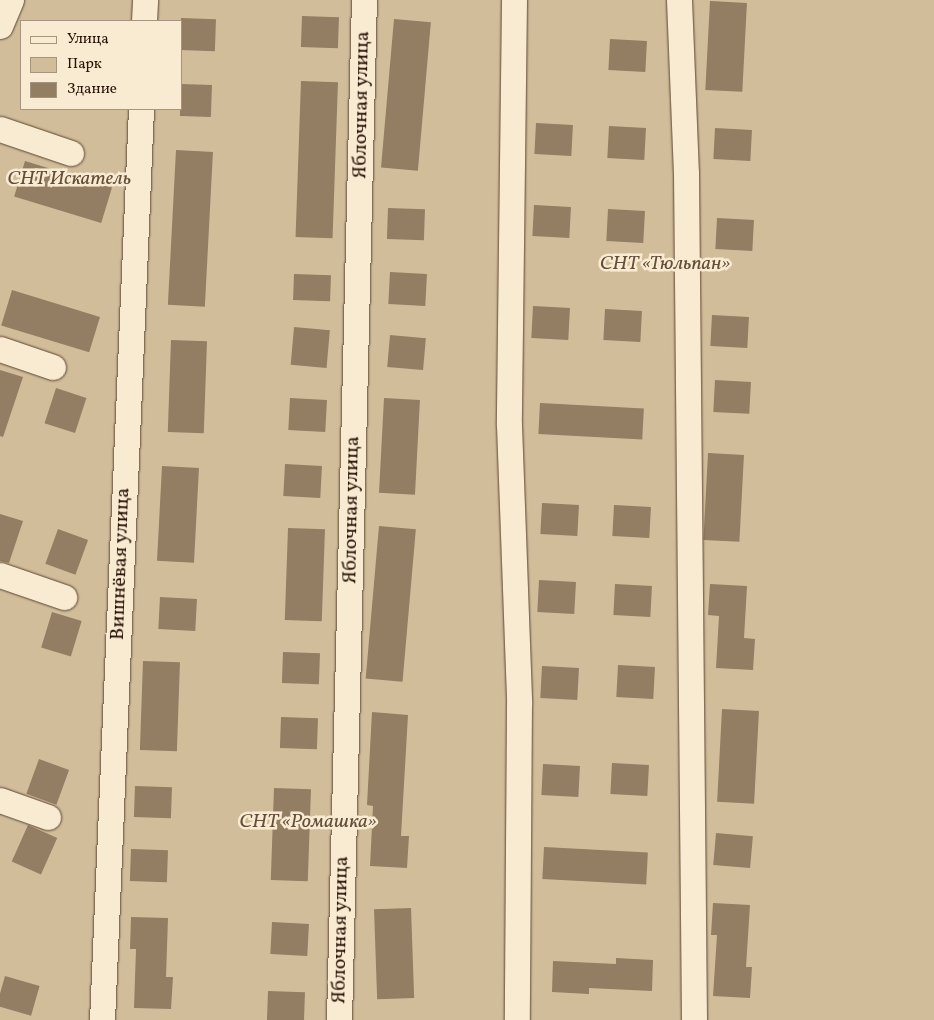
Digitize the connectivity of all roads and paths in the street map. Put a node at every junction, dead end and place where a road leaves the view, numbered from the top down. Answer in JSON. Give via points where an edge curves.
{"nodes":[{"id":1,"x":11,"y":0,"type":"edge"},
{"id":2,"x":145,"y":0,"type":"edge"},
{"id":3,"x":364,"y":0,"type":"edge"},
{"id":4,"x":514,"y":0,"type":"edge"},
{"id":5,"x":679,"y":0,"type":"edge"},
{"id":6,"x":144,"y":20,"type":"edge"},
{"id":7,"x":0,"y":26,"type":"edge"},
{"id":8,"x":141,"y":110,"type":"edge"},
{"id":9,"x":0,"y":129,"type":"edge"},
{"id":10,"x":71,"y":153,"type":"dead end"},
{"id":11,"x":0,"y":349,"type":"edge"},
{"id":12,"x":53,"y":367,"type":"dead end"},
{"id":13,"x":0,"y":575,"type":"edge"},
{"id":14,"x":64,"y":597,"type":"dead end"},
{"id":15,"x":0,"y":800,"type":"edge"},
{"id":16,"x":48,"y":817,"type":"dead end"},
{"id":17,"x":102,"y":1020,"type":"edge"},
{"id":18,"x":339,"y":1020,"type":"edge"},
{"id":19,"x":517,"y":1020,"type":"edge"},
{"id":20,"x":694,"y":1020,"type":"edge"}],
"edges":[{"from":1,"to":7,"type":"street"},
{"from":2,"to":6,"type":"street"},
{"from":3,"to":18,"type":"street","name":"Яблочная улица"},
{"from":4,"to":19,"type":"street","via":[[509,425],[519,704]]},
{"from":5,"to":20,"type":"street","via":[[686,173]]},
{"from":8,"to":17,"type":"street","name":"Вишнёвая улица"},
{"from":9,"to":10,"type":"street"},
{"from":11,"to":12,"type":"street"},
{"from":13,"to":14,"type":"street"},
{"from":15,"to":16,"type":"street"}]}
